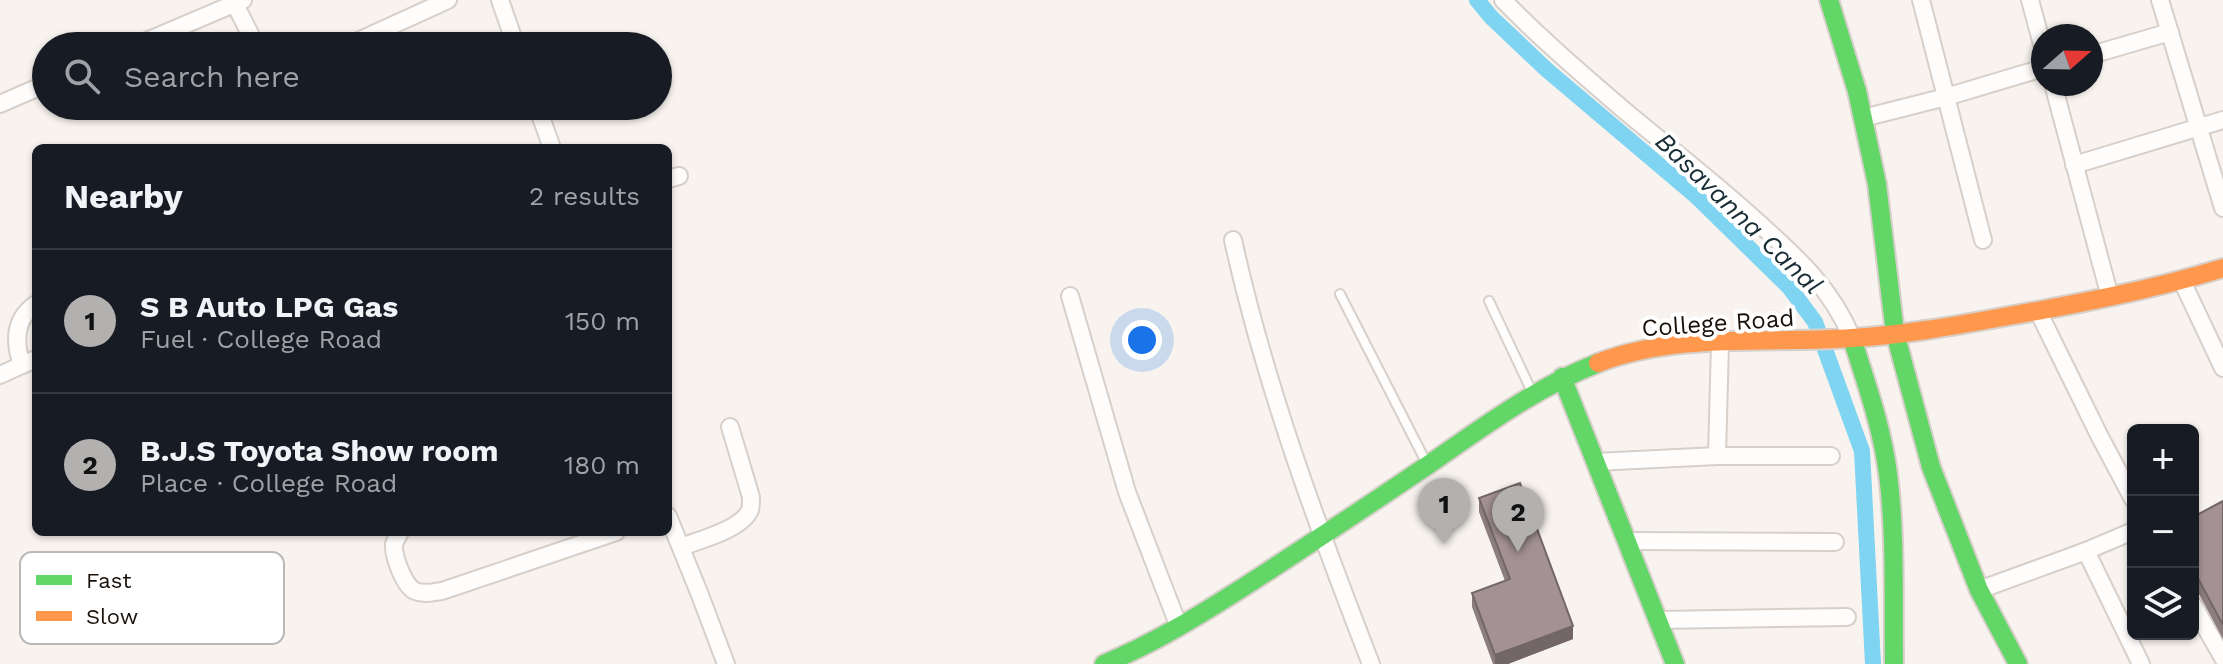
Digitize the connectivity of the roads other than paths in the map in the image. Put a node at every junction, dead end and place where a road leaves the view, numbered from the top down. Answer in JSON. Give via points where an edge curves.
{"nodes":[{"id":1,"x":448,"y":0,"type":"edge"},
{"id":2,"x":500,"y":0,"type":"edge"},
{"id":3,"x":1503,"y":0,"type":"edge"},
{"id":4,"x":1829,"y":0,"type":"edge"},
{"id":5,"x":1921,"y":0,"type":"edge"},
{"id":6,"x":2030,"y":0,"type":"edge"},
{"id":7,"x":2160,"y":0,"type":"edge"},
{"id":8,"x":239,"y":2,"type":"edge"},
{"id":9,"x":2036,"y":24,"type":"edge"},
{"id":10,"x":168,"y":32,"type":"edge"},
{"id":11,"x":251,"y":32,"type":"edge"},
{"id":12,"x":378,"y":32,"type":"edge"},
{"id":13,"x":511,"y":32,"type":"edge"},
{"id":14,"x":2170,"y":32,"type":"junction"},
{"id":15,"x":2103,"y":52,"type":"edge"},
{"id":16,"x":2031,"y":72,"type":"edge"},
{"id":17,"x":32,"y":90,"type":"edge"},
{"id":18,"x":2056,"y":96,"type":"edge"},
{"id":19,"x":1946,"y":97,"type":"junction"},
{"id":20,"x":0,"y":104,"type":"edge"},
{"id":21,"x":1863,"y":118,"type":"junction"},
{"id":22,"x":542,"y":120,"type":"edge"},
{"id":23,"x":2223,"y":120,"type":"edge"},
{"id":24,"x":2199,"y":127,"type":"junction"},
{"id":25,"x":551,"y":144,"type":"edge"},
{"id":26,"x":2074,"y":165,"type":"junction"},
{"id":27,"x":2223,"y":208,"type":"edge"},
{"id":28,"x":1233,"y":240,"type":"dead end"},
{"id":29,"x":1983,"y":240,"type":"dead end"},
{"id":30,"x":2223,"y":268,"type":"edge"},
{"id":31,"x":2182,"y":281,"type":"junction"},
{"id":32,"x":1340,"y":294,"type":"dead end"},
{"id":33,"x":1070,"y":296,"type":"dead end"},
{"id":34,"x":2110,"y":297,"type":"junction"},
{"id":35,"x":1489,"y":301,"type":"dead end"},
{"id":36,"x":32,"y":308,"type":"edge"},
{"id":37,"x":2038,"y":311,"type":"junction"},
{"id":38,"x":1895,"y":333,"type":"junction"},
{"id":39,"x":1852,"y":338,"type":"junction"},
{"id":40,"x":1720,"y":343,"type":"junction"},
{"id":41,"x":29,"y":362,"type":"edge"},
{"id":42,"x":2223,"y":368,"type":"edge"},
{"id":43,"x":0,"y":375,"type":"edge"},
{"id":44,"x":1562,"y":377,"type":"junction"},
{"id":45,"x":1534,"y":395,"type":"junction"},
{"id":46,"x":730,"y":427,"type":"dead end"},
{"id":47,"x":1717,"y":456,"type":"junction"},
{"id":48,"x":1831,"y":456,"type":"dead end"},
{"id":49,"x":1596,"y":462,"type":"junction"},
{"id":50,"x":1428,"y":465,"type":"junction"},
{"id":51,"x":2131,"y":496,"type":"edge"},
{"id":52,"x":672,"y":526,"type":"edge"},
{"id":53,"x":2127,"y":534,"type":"edge"},
{"id":54,"x":398,"y":536,"type":"edge"},
{"id":55,"x":604,"y":536,"type":"edge"},
{"id":56,"x":1321,"y":537,"type":"junction"},
{"id":57,"x":1627,"y":541,"type":"junction"},
{"id":58,"x":1835,"y":542,"type":"dead end"},
{"id":59,"x":681,"y":547,"type":"junction"},
{"id":60,"x":2086,"y":551,"type":"junction"},
{"id":61,"x":1979,"y":590,"type":"junction"},
{"id":62,"x":2199,"y":616,"type":"edge"},
{"id":63,"x":1847,"y":617,"type":"dead end"},
{"id":64,"x":1658,"y":620,"type":"junction"},
{"id":65,"x":1179,"y":627,"type":"junction"},
{"id":66,"x":2223,"y":658,"type":"edge"},
{"id":67,"x":726,"y":664,"type":"edge"},
{"id":68,"x":1104,"y":664,"type":"edge"},
{"id":69,"x":1371,"y":664,"type":"edge"},
{"id":70,"x":1675,"y":664,"type":"edge"},
{"id":71,"x":1894,"y":664,"type":"edge"},
{"id":72,"x":2018,"y":664,"type":"edge"},
{"id":73,"x":2141,"y":664,"type":"edge"}],
"edges":[{"from":1,"to":12,"type":"street"},
{"from":2,"to":13,"type":"street"},
{"from":3,"to":39,"type":"street","via":[[1810,270]]},
{"from":4,"to":21,"type":"street"},
{"from":5,"to":19,"type":"street"},
{"from":6,"to":9,"type":"street"},
{"from":7,"to":14,"type":"street"},
{"from":8,"to":10,"type":"street"},
{"from":8,"to":11,"type":"street"},
{"from":14,"to":15,"type":"street"},
{"from":14,"to":24,"type":"street"},
{"from":16,"to":19,"type":"street"},
{"from":17,"to":20,"type":"street"},
{"from":18,"to":26,"type":"street"},
{"from":19,"to":21,"type":"street"},
{"from":19,"to":29,"type":"street"},
{"from":21,"to":38,"type":"street","via":[[1877,184]]},
{"from":22,"to":25,"type":"street"},
{"from":23,"to":24,"type":"street"},
{"from":24,"to":26,"type":"street"},
{"from":24,"to":27,"type":"street"},
{"from":26,"to":34,"type":"street"},
{"from":28,"to":56,"type":"street","via":[[1245,297]]},
{"from":30,"to":31,"type":"street","name":"College Road"},
{"from":31,"to":34,"type":"street","name":"College Road"},
{"from":31,"to":42,"type":"street"},
{"from":32,"to":50,"type":"lane"},
{"from":33,"to":65,"type":"street","via":[[1127,492]]},
{"from":34,"to":37,"type":"street","name":"College Road"},
{"from":35,"to":45,"type":"lane"},
{"from":36,"to":41,"type":"street","via":[[17,330],[17,351]]},
{"from":37,"to":38,"type":"street","name":"College Road"},
{"from":37,"to":51,"type":"street"},
{"from":38,"to":39,"type":"street","name":"College Road"},
{"from":38,"to":61,"type":"street","via":[[1931,467]]},
{"from":39,"to":40,"type":"street","name":"College Road"},
{"from":39,"to":71,"type":"street","via":[[1888,475]]},
{"from":40,"to":44,"type":"street","name":"College Road","via":[[1644,350]]},
{"from":40,"to":47,"type":"street"},
{"from":41,"to":43,"type":"street"},
{"from":44,"to":45,"type":"street","name":"College Road"},
{"from":44,"to":49,"type":"street"},
{"from":45,"to":50,"type":"street","name":"College Road"},
{"from":46,"to":59,"type":"street","via":[[750,509],[730,528]]},
{"from":47,"to":48,"type":"street"},
{"from":47,"to":49,"type":"street"},
{"from":49,"to":57,"type":"street"},
{"from":50,"to":56,"type":"street","name":"College Road"},
{"from":52,"to":59,"type":"street"},
{"from":53,"to":60,"type":"street"},
{"from":54,"to":55,"type":"street","via":[[398,565],[413,591],[425,594]]},
{"from":56,"to":65,"type":"street","name":"College Road"},
{"from":56,"to":69,"type":"street"},
{"from":57,"to":58,"type":"street"},
{"from":57,"to":64,"type":"street"},
{"from":59,"to":67,"type":"street"},
{"from":60,"to":61,"type":"street"},
{"from":60,"to":73,"type":"street"},
{"from":61,"to":72,"type":"street"},
{"from":62,"to":66,"type":"street"},
{"from":63,"to":64,"type":"street"},
{"from":64,"to":70,"type":"street"},
{"from":65,"to":68,"type":"street","name":"College Road"}]}
